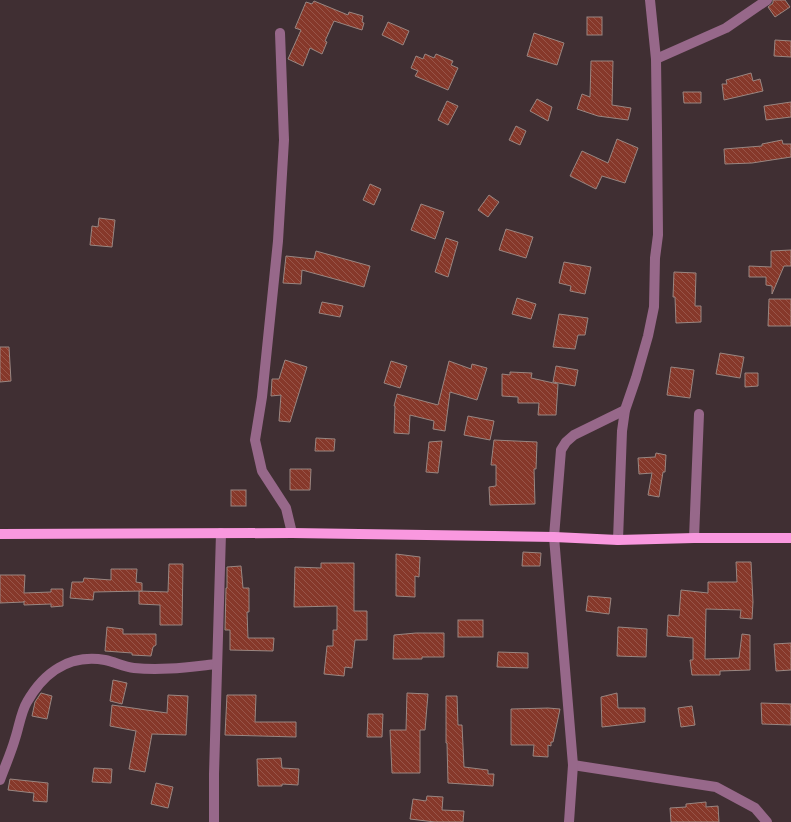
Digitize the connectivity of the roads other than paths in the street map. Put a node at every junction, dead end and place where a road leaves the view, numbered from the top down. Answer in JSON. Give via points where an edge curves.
{"nodes":[{"id":1,"x":650,"y":0,"type":"edge"},
{"id":2,"x":767,"y":0,"type":"edge"},
{"id":3,"x":280,"y":33,"type":"dead end"},
{"id":4,"x":656,"y":59,"type":"junction"},
{"id":5,"x":625,"y":410,"type":"junction"},
{"id":6,"x":699,"y":414,"type":"dead end"},
{"id":7,"x":221,"y":533,"type":"junction"},
{"id":8,"x":292,"y":533,"type":"junction"},
{"id":9,"x":0,"y":534,"type":"edge"},
{"id":10,"x":554,"y":537,"type":"junction"},
{"id":11,"x":694,"y":538,"type":"junction"},
{"id":12,"x":791,"y":538,"type":"edge"},
{"id":13,"x":618,"y":540,"type":"junction"},
{"id":14,"x":217,"y":664,"type":"junction"},
{"id":15,"x":573,"y":765,"type":"junction"},
{"id":16,"x":0,"y":780,"type":"edge"},
{"id":17,"x":214,"y":822,"type":"edge"},
{"id":18,"x":569,"y":822,"type":"edge"},
{"id":19,"x":767,"y":822,"type":"edge"}],
"edges":[{"from":1,"to":4,"type":"street"},
{"from":2,"to":4,"type":"street","via":[[726,28]]},
{"from":3,"to":8,"type":"street","via":[[284,140],[278,241],[262,397],[255,440],[262,471],[286,508]]},
{"from":4,"to":5,"type":"street","via":[[658,235],[654,307],[644,350]]},
{"from":5,"to":10,"type":"street","via":[[574,435],[561,450]]},
{"from":5,"to":13,"type":"street","via":[[621,445]]},
{"from":6,"to":11,"type":"street"},
{"from":7,"to":8,"type":"main road"},
{"from":7,"to":9,"type":"main road"},
{"from":7,"to":14,"type":"street"},
{"from":8,"to":10,"type":"main road"},
{"from":10,"to":13,"type":"main road"},
{"from":10,"to":15,"type":"street"},
{"from":11,"to":12,"type":"main road"},
{"from":11,"to":13,"type":"main road"},
{"from":14,"to":16,"type":"street","via":[[172,669],[133,668],[104,660],[83,659],[66,663],[50,673],[26,703]]},
{"from":14,"to":17,"type":"street"},
{"from":15,"to":18,"type":"street"},
{"from":15,"to":19,"type":"street","via":[[716,787],[755,808]]}]}
